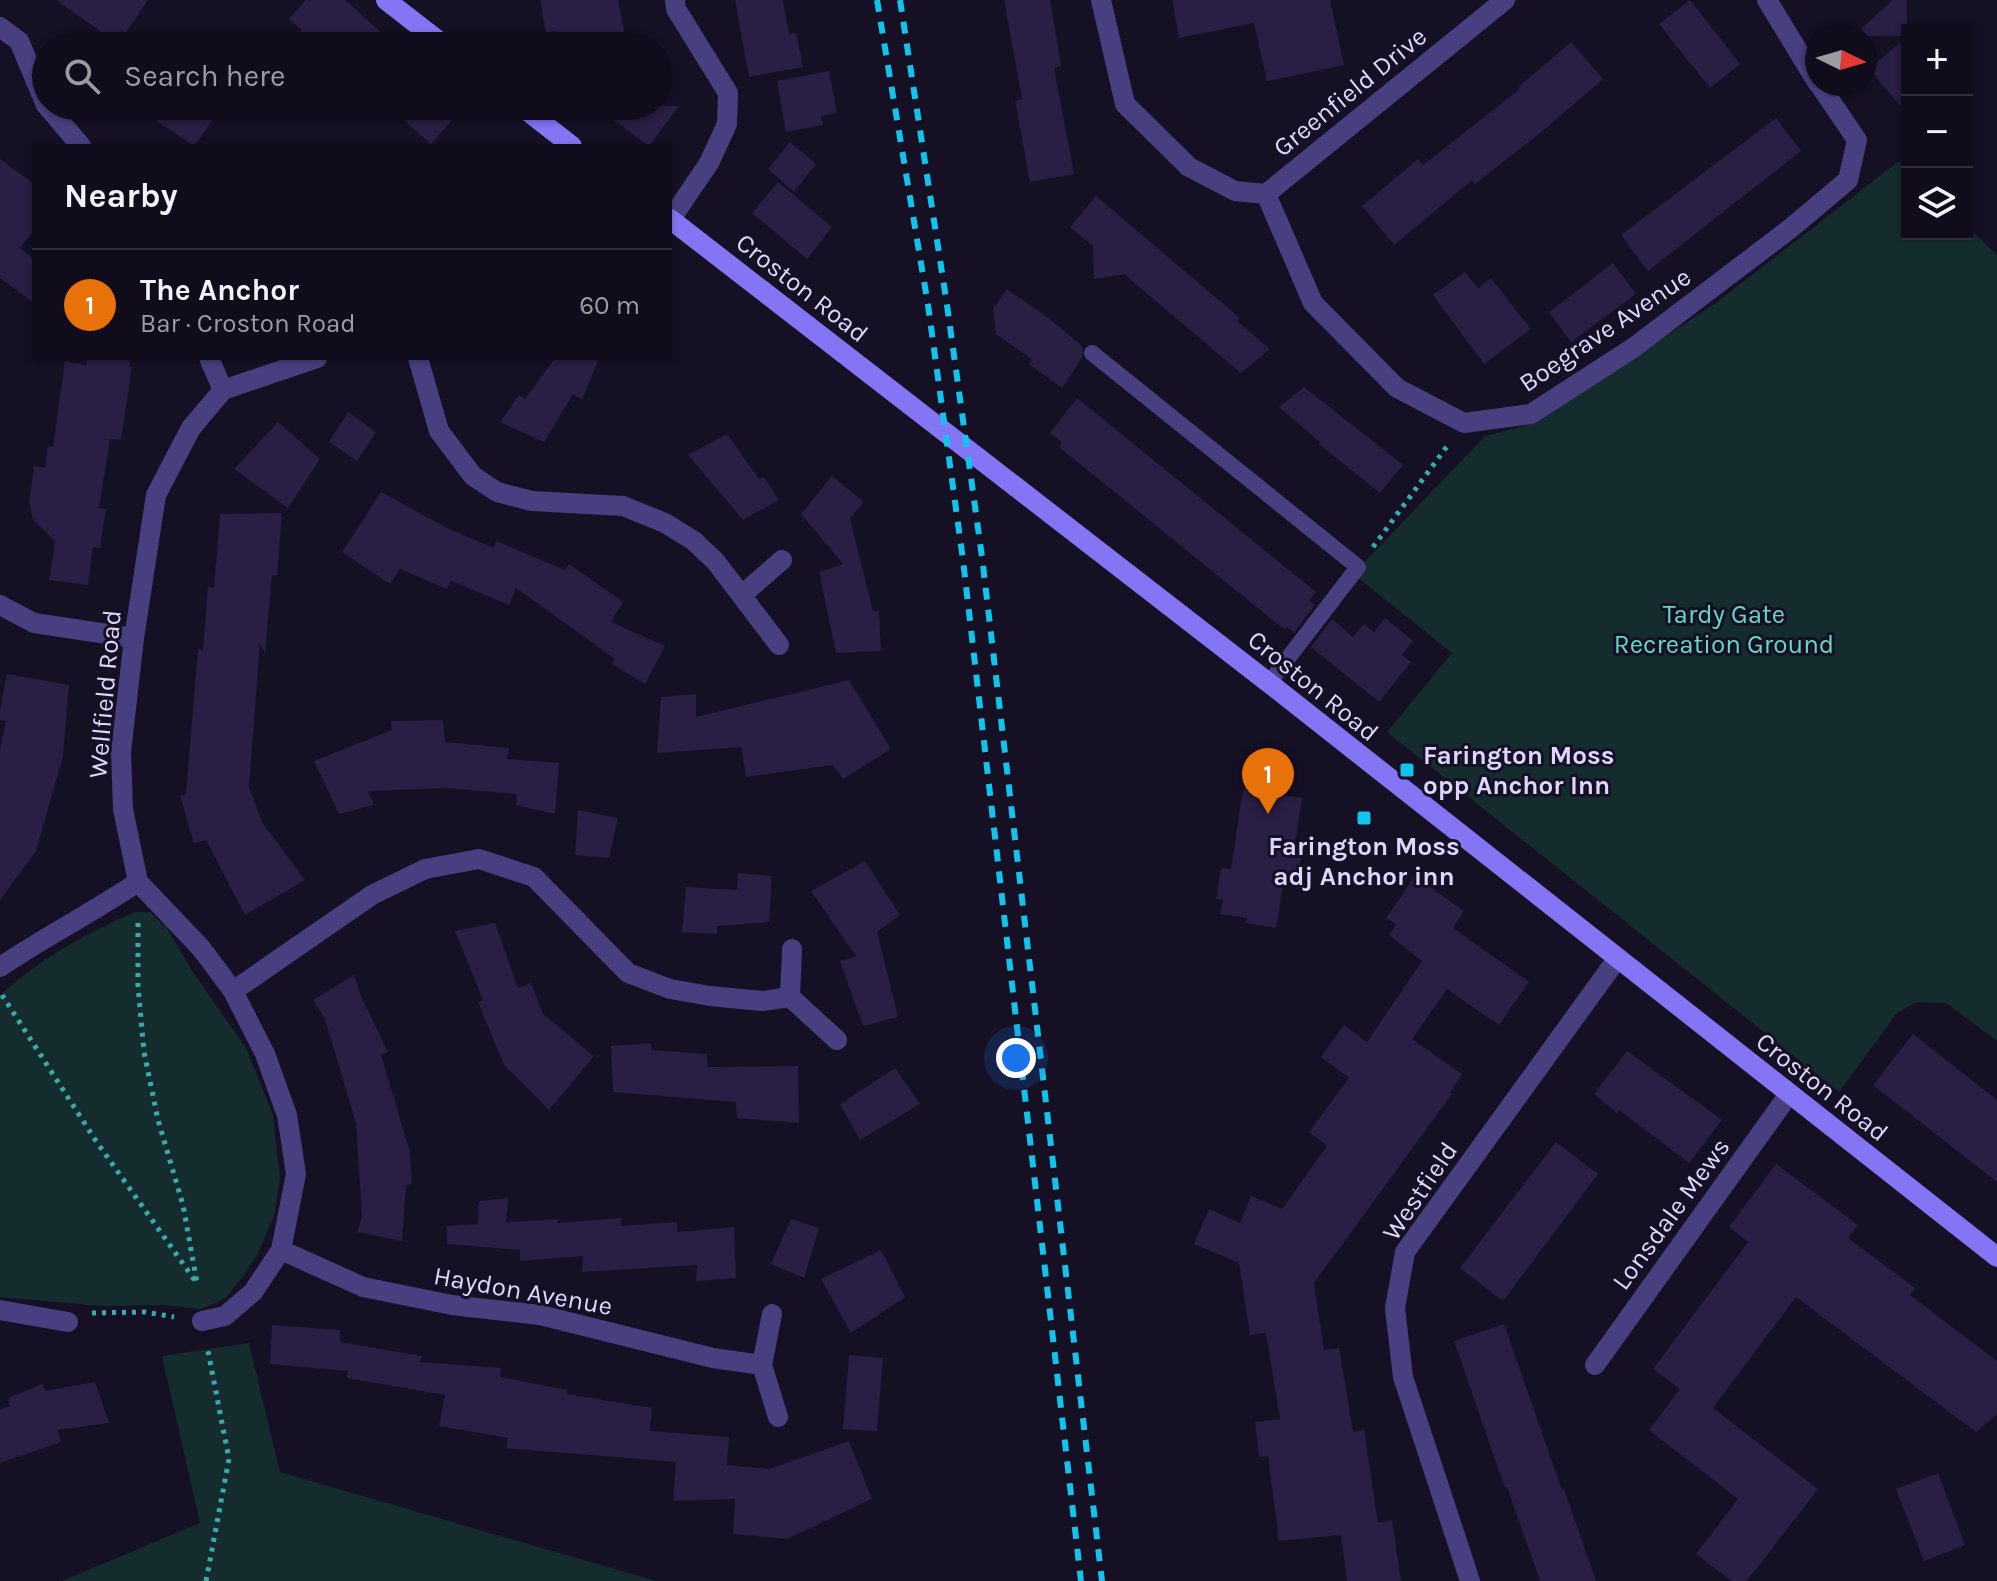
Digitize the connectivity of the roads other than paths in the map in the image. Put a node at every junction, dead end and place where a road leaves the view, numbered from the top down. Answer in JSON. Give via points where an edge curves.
{"nodes":[{"id":1,"x":386,"y":0,"type":"edge"},
{"id":2,"x":675,"y":0,"type":"edge"},
{"id":3,"x":1101,"y":0,"type":"edge"},
{"id":4,"x":1505,"y":0,"type":"edge"},
{"id":5,"x":1767,"y":0,"type":"edge"},
{"id":6,"x":0,"y":27,"type":"edge"},
{"id":7,"x":427,"y":32,"type":"edge"},
{"id":8,"x":1805,"y":62,"type":"edge"},
{"id":9,"x":32,"y":71,"type":"edge"},
{"id":10,"x":1827,"y":96,"type":"edge"},
{"id":11,"x":59,"y":120,"type":"edge"},
{"id":12,"x":539,"y":120,"type":"edge"},
{"id":13,"x":79,"y":144,"type":"edge"},
{"id":14,"x":569,"y":144,"type":"edge"},
{"id":15,"x":1266,"y":194,"type":"junction"},
{"id":16,"x":672,"y":216,"type":"edge"},
{"id":17,"x":672,"y":221,"type":"edge"},
{"id":18,"x":1092,"y":353,"type":"dead end"},
{"id":19,"x":210,"y":360,"type":"edge"},
{"id":20,"x":311,"y":360,"type":"edge"},
{"id":21,"x":419,"y":360,"type":"edge"},
{"id":22,"x":223,"y":390,"type":"junction"},
{"id":23,"x":782,"y":560,"type":"dead end"},
{"id":24,"x":743,"y":594,"type":"junction"},
{"id":25,"x":0,"y":605,"type":"edge"},
{"id":26,"x":134,"y":638,"type":"junction"},
{"id":27,"x":779,"y":645,"type":"dead end"},
{"id":28,"x":1269,"y":683,"type":"junction"},
{"id":29,"x":138,"y":882,"type":"junction"},
{"id":30,"x":792,"y":949,"type":"dead end"},
{"id":31,"x":1617,"y":959,"type":"junction"},
{"id":32,"x":0,"y":967,"type":"edge"},
{"id":33,"x":233,"y":991,"type":"junction"},
{"id":34,"x":790,"y":997,"type":"junction"},
{"id":35,"x":837,"y":1040,"type":"dead end"},
{"id":36,"x":1789,"y":1094,"type":"junction"},
{"id":37,"x":281,"y":1250,"type":"junction"},
{"id":38,"x":1997,"y":1257,"type":"edge"},
{"id":39,"x":0,"y":1310,"type":"edge"},
{"id":40,"x":772,"y":1314,"type":"dead end"},
{"id":41,"x":202,"y":1321,"type":"road end"},
{"id":42,"x":68,"y":1322,"type":"road end"},
{"id":43,"x":762,"y":1365,"type":"junction"},
{"id":44,"x":1595,"y":1365,"type":"dead end"},
{"id":45,"x":778,"y":1417,"type":"dead end"},
{"id":46,"x":1470,"y":1581,"type":"edge"}],
"edges":[{"from":1,"to":7,"type":"street"},
{"from":2,"to":16,"type":"street","via":[[728,93],[727,124],[709,163]]},
{"from":3,"to":15,"type":"street","via":[[1125,104],[1189,167],[1235,191]]},
{"from":4,"to":15,"type":"street","name":"Greenfield Drive"},
{"from":5,"to":8,"type":"street","name":"Boegrave Avenue"},
{"from":6,"to":9,"type":"street","via":[[19,41]]},
{"from":10,"to":15,"type":"street","name":"Boegrave Avenue","via":[[1857,140],[1848,180],[1633,348],[1531,414],[1464,423],[1397,388],[1313,303]]},
{"from":11,"to":13,"type":"street"},
{"from":12,"to":14,"type":"street"},
{"from":17,"to":28,"type":"street","name":"Croston Road"},
{"from":18,"to":28,"type":"lane","via":[[1358,567]]},
{"from":19,"to":22,"type":"street"},
{"from":20,"to":22,"type":"street"},
{"from":21,"to":24,"type":"street","via":[[439,431],[473,476],[497,492],[532,501],[623,506],[665,523],[694,541]]},
{"from":22,"to":26,"type":"street","name":"Wellfield Road","via":[[191,428],[156,495]]},
{"from":23,"to":24,"type":"street"},
{"from":24,"to":27,"type":"street"},
{"from":25,"to":26,"type":"street","via":[[34,623]]},
{"from":26,"to":29,"type":"street","name":"Wellfield Road","via":[[121,752],[123,809]]},
{"from":28,"to":31,"type":"street","name":"Croston Road"},
{"from":29,"to":32,"type":"street"},
{"from":29,"to":33,"type":"street","via":[[201,948]]},
{"from":30,"to":34,"type":"street"},
{"from":31,"to":36,"type":"street","name":"Croston Road"},
{"from":31,"to":46,"type":"street","name":"Westfield","via":[[1405,1252],[1395,1308],[1403,1377]]},
{"from":33,"to":34,"type":"street","via":[[372,895],[425,869],[479,859],[534,877],[628,973],[670,989],[710,996],[762,1001]]},
{"from":33,"to":37,"type":"street","via":[[265,1054],[287,1115],[296,1174]]},
{"from":34,"to":35,"type":"street"},
{"from":36,"to":38,"type":"street","name":"Croston Road"},
{"from":36,"to":44,"type":"street","name":"Lonsdale Mews"},
{"from":37,"to":41,"type":"street","via":[[253,1292],[225,1316]]},
{"from":37,"to":43,"type":"street","name":"Haydon Avenue","via":[[363,1287],[540,1315]]},
{"from":39,"to":42,"type":"street"},
{"from":40,"to":43,"type":"street"},
{"from":43,"to":45,"type":"street"}]}
